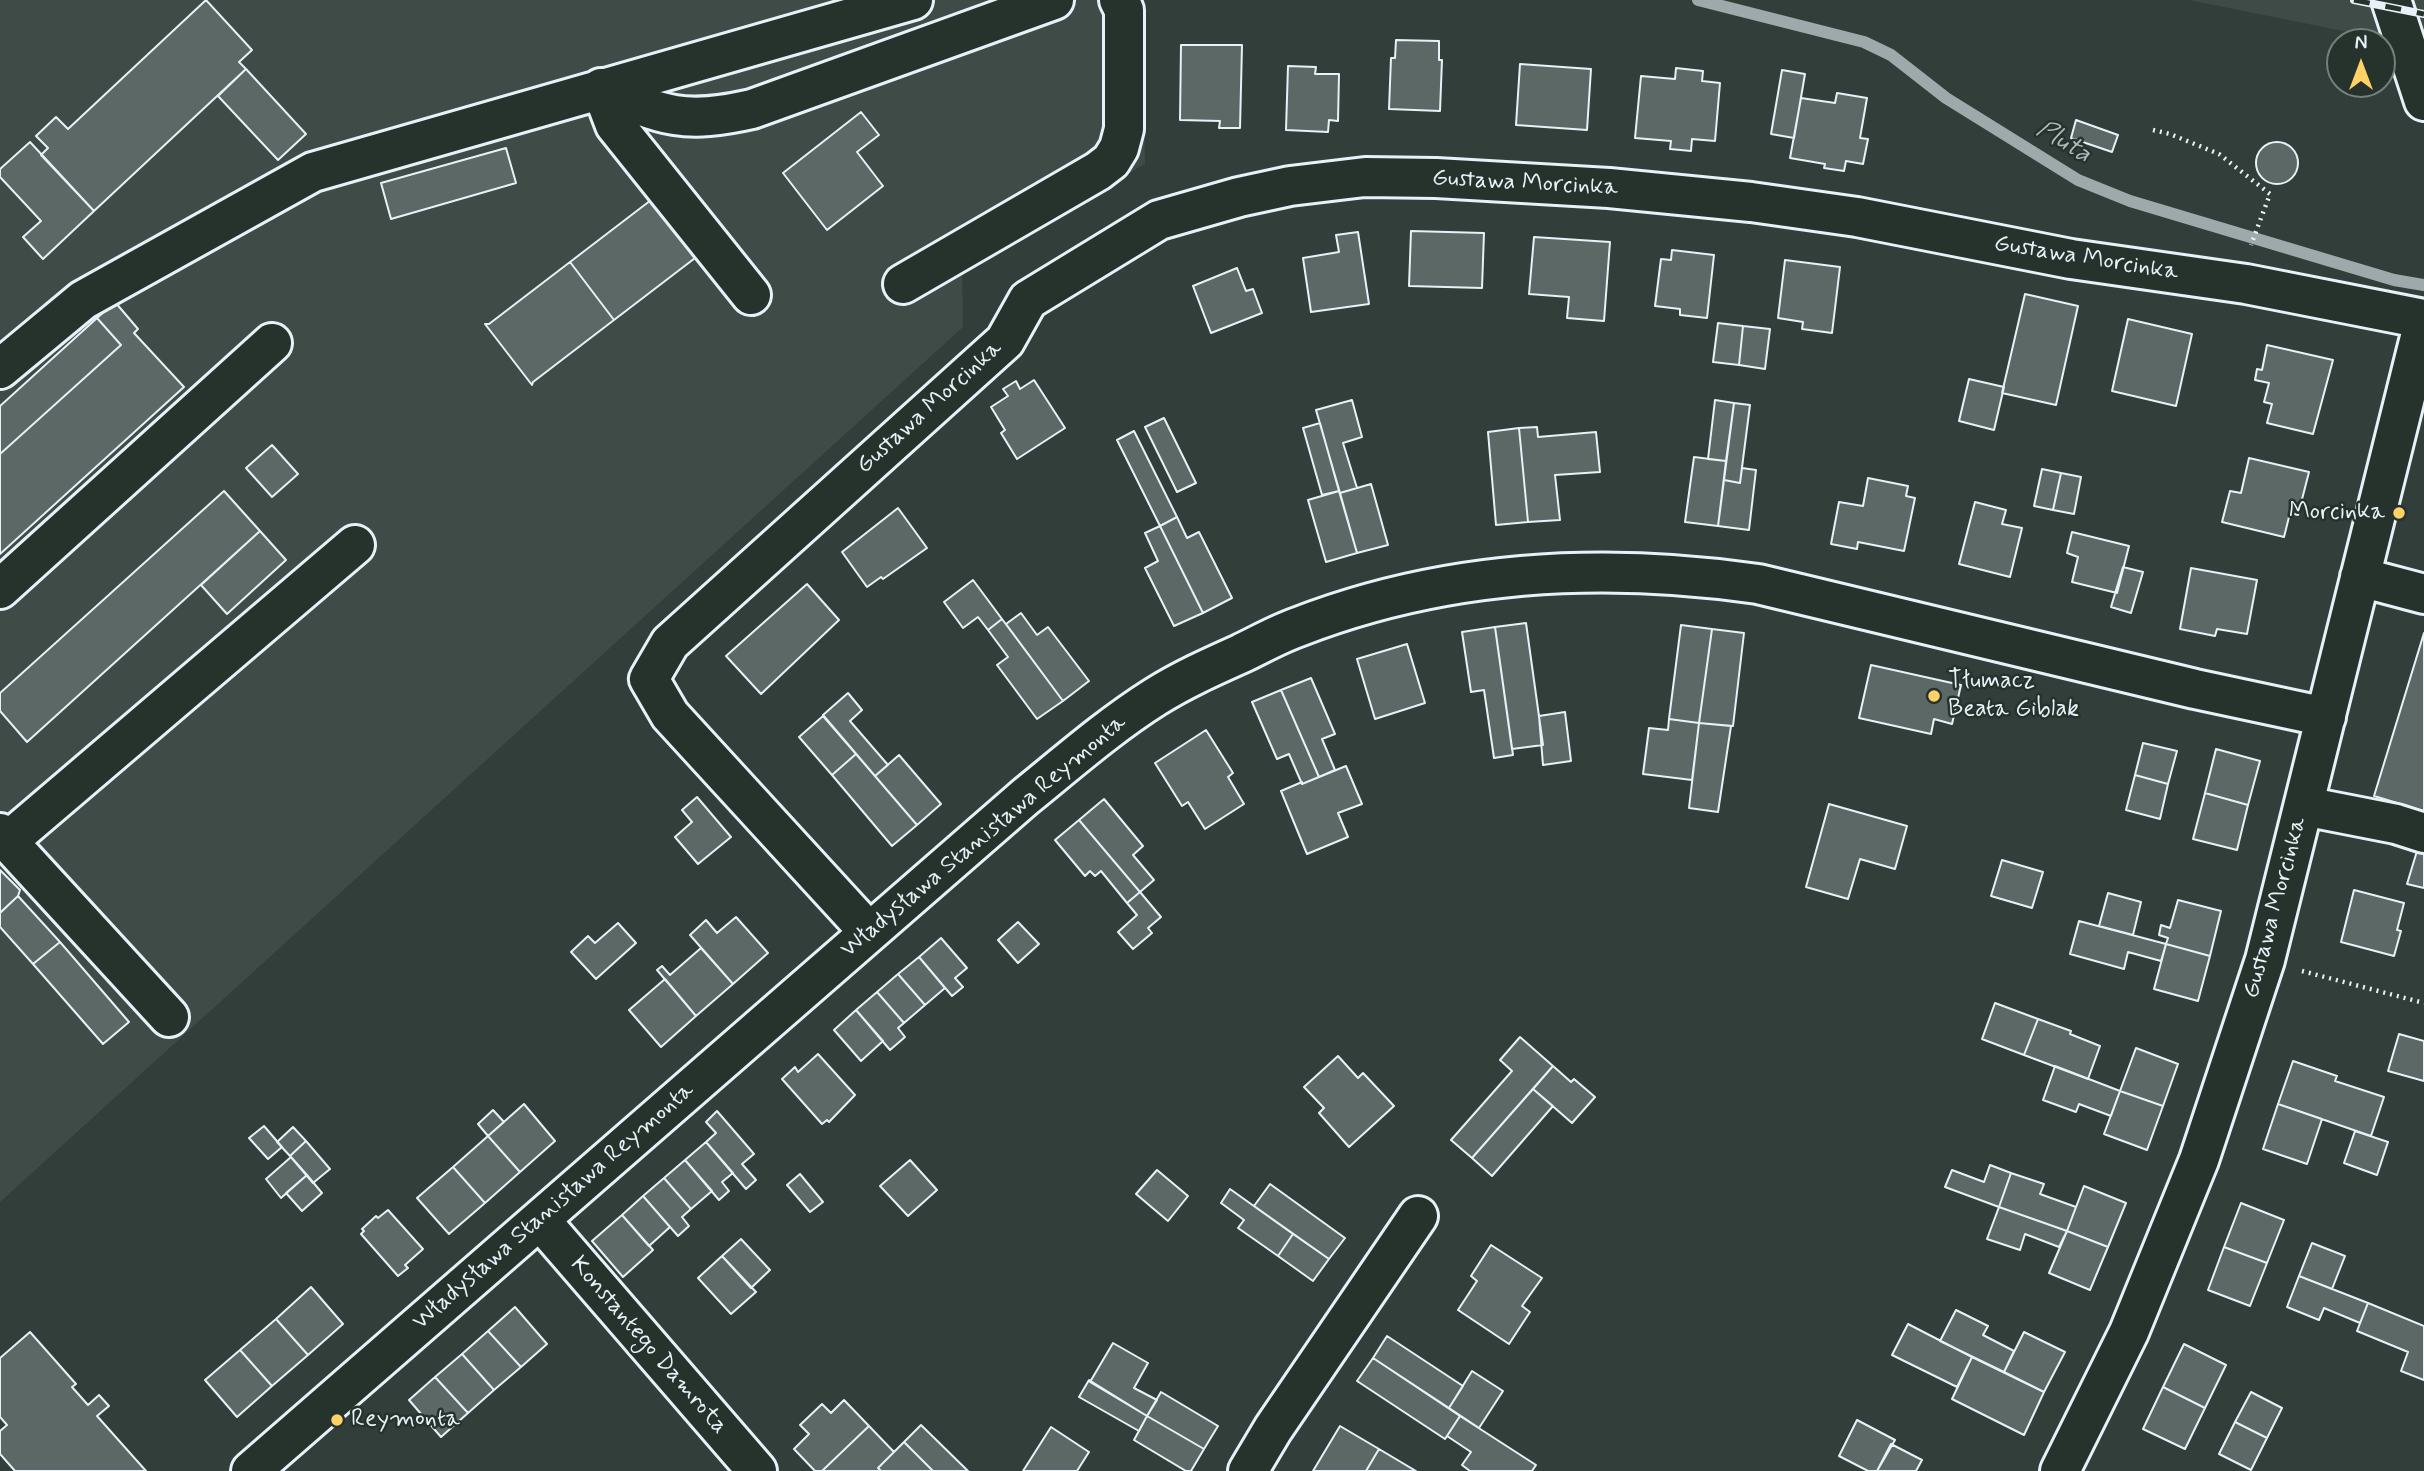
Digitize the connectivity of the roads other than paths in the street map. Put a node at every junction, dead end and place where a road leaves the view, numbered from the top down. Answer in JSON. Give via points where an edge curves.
{"nodes":[{"id":1,"x":913,"y":0,"type":"edge"},
{"id":2,"x":1054,"y":0,"type":"edge"},
{"id":3,"x":1119,"y":0,"type":"edge"},
{"id":4,"x":2391,"y":0,"type":"edge"},
{"id":5,"x":601,"y":88,"type":"junction"},
{"id":6,"x":2424,"y":101,"type":"edge"},
{"id":7,"x":903,"y":284,"type":"dead end"},
{"id":8,"x":751,"y":295,"type":"dead end"},
{"id":9,"x":2424,"y":320,"type":"edge"},
{"id":10,"x":272,"y":343,"type":"dead end"},
{"id":11,"x":0,"y":369,"type":"edge"},
{"id":12,"x":355,"y":545,"type":"dead end"},
{"id":13,"x":2360,"y":576,"type":"junction"},
{"id":14,"x":0,"y":589,"type":"edge"},
{"id":15,"x":2424,"y":594,"type":"edge"},
{"id":16,"x":2326,"y":717,"type":"junction"},
{"id":17,"x":2304,"y":806,"type":"junction"},
{"id":18,"x":2424,"y":833,"type":"edge"},
{"id":19,"x":4,"y":838,"type":"edge"},
{"id":20,"x":869,"y":933,"type":"junction"},
{"id":21,"x":169,"y":1017,"type":"dead end"},
{"id":22,"x":1418,"y":1216,"type":"dead end"},
{"id":23,"x":540,"y":1220,"type":"junction"},
{"id":24,"x":251,"y":1471,"type":"edge"},
{"id":25,"x":757,"y":1471,"type":"edge"},
{"id":26,"x":1248,"y":1471,"type":"edge"},
{"id":27,"x":2060,"y":1471,"type":"edge"}],
"edges":[{"from":1,"to":5,"type":"street"},
{"from":2,"to":5,"type":"street","via":[[722,116],[668,116]]},
{"from":3,"to":7,"type":"street","via":[[1125,10],[1124,128],[1111,161]]},
{"from":4,"to":6,"type":"street"},
{"from":5,"to":8,"type":"street","via":[[615,125]]},
{"from":5,"to":11,"type":"street","via":[[313,172],[83,300]]},
{"from":9,"to":13,"type":"street","name":"Gustawa Morcinka"},
{"from":9,"to":20,"type":"street","name":"Gustawa Morcinka","via":[[2246,284],[2071,258],[1857,217],[1609,188],[1365,177],[1290,186],[1159,220],[1028,300],[1005,341],[670,643],[649,679],[670,715]]},
{"from":10,"to":14,"type":"street"},
{"from":12,"to":19,"type":"street"},
{"from":13,"to":15,"type":"street"},
{"from":13,"to":16,"type":"street","name":"Gustawa Morcinka"},
{"from":16,"to":17,"type":"street","name":"Gustawa Morcinka"},
{"from":16,"to":20,"type":"street","name":"Władysława Stanisława Reymonta","via":[[1746,582],[1634,572],[1548,573],[1436,587],[1297,627],[1156,697],[1025,797]]},
{"from":17,"to":18,"type":"street"},
{"from":17,"to":27,"type":"street","name":"Gustawa Morcinka","via":[[2265,960],[2194,1172],[2129,1332]]},
{"from":19,"to":21,"type":"street"},
{"from":20,"to":23,"type":"street","name":"Władysława Stanisława Reymonta"},
{"from":22,"to":26,"type":"street"},
{"from":23,"to":24,"type":"street","name":"Władysława Stanisława Reymonta"},
{"from":23,"to":25,"type":"street","name":"Konstantego Damrota"}]}
